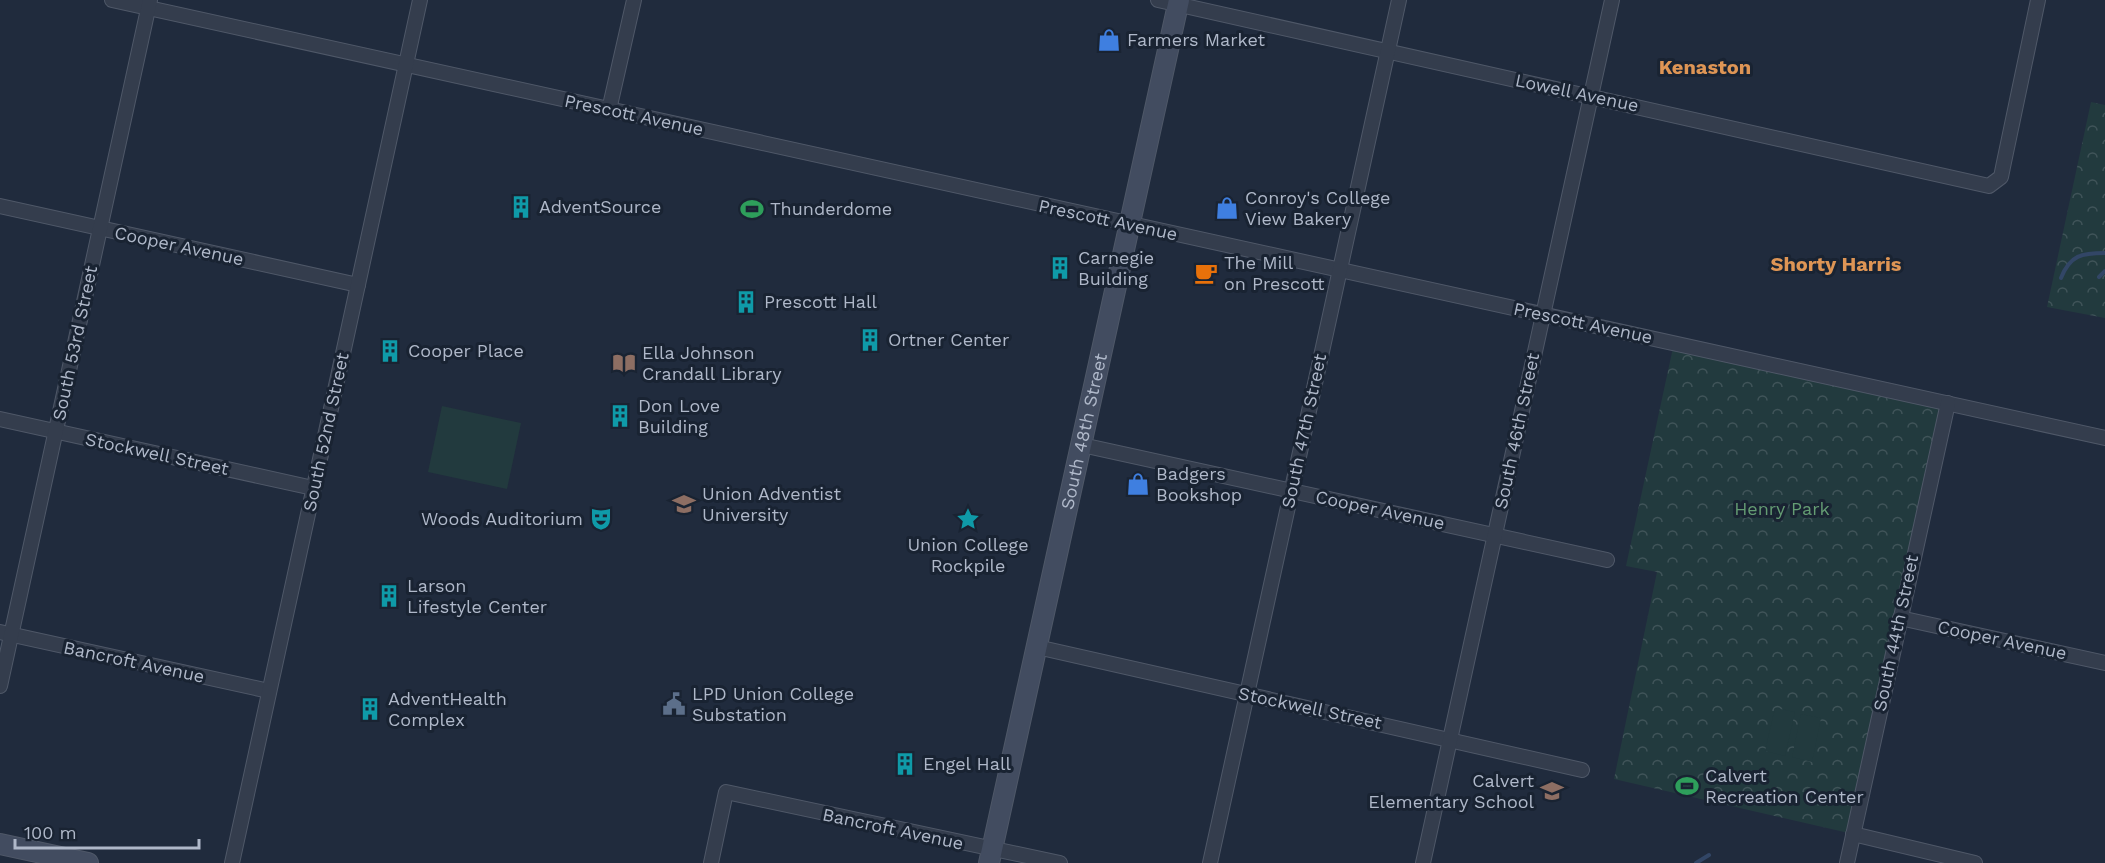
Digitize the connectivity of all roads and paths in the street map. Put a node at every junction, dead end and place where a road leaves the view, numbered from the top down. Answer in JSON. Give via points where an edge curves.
{"nodes":[{"id":1,"x":112,"y":0,"type":"edge"},
{"id":2,"x":420,"y":0,"type":"edge"},
{"id":3,"x":634,"y":0,"type":"edge"},
{"id":4,"x":1158,"y":0,"type":"edge"},
{"id":5,"x":1399,"y":0,"type":"edge"},
{"id":6,"x":1612,"y":0,"type":"edge"},
{"id":7,"x":2038,"y":0,"type":"edge"},
{"id":8,"x":1178,"y":2,"type":"edge"},
{"id":9,"x":150,"y":4,"type":"edge"},
{"id":10,"x":1388,"y":52,"type":"junction"},
{"id":11,"x":406,"y":65,"type":"junction"},
{"id":12,"x":1591,"y":96,"type":"junction"},
{"id":13,"x":609,"y":110,"type":"junction"},
{"id":14,"x":0,"y":206,"type":"edge"},
{"id":15,"x":1129,"y":224,"type":"junction"},
{"id":16,"x":100,"y":228,"type":"junction"},
{"id":17,"x":1340,"y":270,"type":"junction"},
{"id":18,"x":358,"y":285,"type":"junction"},
{"id":19,"x":1543,"y":315,"type":"junction"},
{"id":20,"x":1948,"y":403,"type":"junction"},
{"id":21,"x":0,"y":419,"type":"edge"},
{"id":22,"x":56,"y":431,"type":"junction"},
{"id":23,"x":2105,"y":438,"type":"edge"},
{"id":24,"x":1082,"y":445,"type":"junction"},
{"id":25,"x":313,"y":488,"type":"junction"},
{"id":26,"x":1292,"y":491,"type":"junction"},
{"id":27,"x":1494,"y":536,"type":"junction"},
{"id":28,"x":1607,"y":560,"type":"dead end"},
{"id":29,"x":1900,"y":618,"type":"junction"},
{"id":30,"x":6,"y":633,"type":"edge"},
{"id":31,"x":1037,"y":648,"type":"junction"},
{"id":32,"x":2105,"y":663,"type":"edge"},
{"id":33,"x":0,"y":686,"type":"edge"},
{"id":34,"x":269,"y":691,"type":"junction"},
{"id":35,"x":1247,"y":694,"type":"junction"},
{"id":36,"x":1450,"y":739,"type":"junction"},
{"id":37,"x":1582,"y":770,"type":"dead end"},
{"id":38,"x":1853,"y":834,"type":"junction"},
{"id":39,"x":0,"y":844,"type":"edge"},
{"id":40,"x":990,"y":856,"type":"edge"},
{"id":41,"x":88,"y":863,"type":"edge"},
{"id":42,"x":231,"y":863,"type":"edge"},
{"id":43,"x":711,"y":863,"type":"edge"},
{"id":44,"x":1060,"y":863,"type":"edge"},
{"id":45,"x":1210,"y":863,"type":"edge"},
{"id":46,"x":1423,"y":863,"type":"edge"},
{"id":47,"x":1846,"y":863,"type":"edge"},
{"id":48,"x":1975,"y":863,"type":"edge"}],
"edges":[{"from":1,"to":9,"type":"street","name":"Prescott Avenue"},
{"from":2,"to":11,"type":"street","name":"South 52nd Street"},
{"from":3,"to":13,"type":"street"},
{"from":4,"to":8,"type":"street","name":"Lowell Avenue"},
{"from":5,"to":10,"type":"street","name":"South 47th Street"},
{"from":6,"to":12,"type":"street","name":"South 46th Street"},
{"from":7,"to":12,"type":"street","name":"Lowell Avenue","via":[[2003,166],[1996,182],[1989,186]]},
{"from":8,"to":10,"type":"street","name":"Lowell Avenue"},
{"from":8,"to":15,"type":"main road","name":"South 48th Street"},
{"from":9,"to":11,"type":"street","name":"Prescott Avenue"},
{"from":9,"to":16,"type":"street","name":"South 53rd Street"},
{"from":10,"to":12,"type":"street","name":"Lowell Avenue"},
{"from":10,"to":17,"type":"street","name":"South 47th Street"},
{"from":11,"to":13,"type":"street","name":"Prescott Avenue"},
{"from":11,"to":18,"type":"street","name":"South 52nd Street"},
{"from":12,"to":19,"type":"street","name":"South 46th Street"},
{"from":13,"to":15,"type":"street","name":"Prescott Avenue"},
{"from":14,"to":16,"type":"street","name":"Cooper Avenue"},
{"from":15,"to":17,"type":"street","name":"Prescott Avenue"},
{"from":15,"to":24,"type":"main road","name":"South 48th Street"},
{"from":16,"to":18,"type":"street","name":"Cooper Avenue"},
{"from":16,"to":22,"type":"street","name":"South 53rd Street"},
{"from":17,"to":19,"type":"street","name":"Prescott Avenue"},
{"from":17,"to":26,"type":"street","name":"South 47th Street"},
{"from":18,"to":25,"type":"street","name":"South 52nd Street"},
{"from":19,"to":20,"type":"street","name":"Prescott Avenue"},
{"from":19,"to":27,"type":"street","name":"South 46th Street"},
{"from":20,"to":23,"type":"street","name":"Prescott Avenue"},
{"from":20,"to":29,"type":"street","name":"South 44th Street"},
{"from":21,"to":22,"type":"street","name":"Stockwell Street"},
{"from":22,"to":25,"type":"street","name":"Stockwell Street"},
{"from":22,"to":30,"type":"street","name":"South 53rd Street"},
{"from":24,"to":26,"type":"street","name":"Cooper Avenue"},
{"from":24,"to":31,"type":"main road","name":"South 48th Street"},
{"from":25,"to":34,"type":"street","name":"South 52nd Street"},
{"from":26,"to":27,"type":"street","name":"Cooper Avenue"},
{"from":26,"to":35,"type":"street","name":"South 47th Street"},
{"from":27,"to":28,"type":"street","name":"Cooper Avenue"},
{"from":27,"to":36,"type":"street","name":"South 46th Street"},
{"from":29,"to":32,"type":"street","name":"Cooper Avenue"},
{"from":29,"to":38,"type":"street","name":"South 44th Street"},
{"from":30,"to":33,"type":"street","name":"South 53rd Street"},
{"from":30,"to":34,"type":"street","name":"Bancroft Avenue"},
{"from":31,"to":35,"type":"street","name":"Stockwell Street"},
{"from":31,"to":40,"type":"main road","name":"South 48th Street"},
{"from":34,"to":42,"type":"street","name":"South 52nd Street"},
{"from":35,"to":36,"type":"street","name":"Stockwell Street"},
{"from":35,"to":45,"type":"street","name":"South 47th Street"},
{"from":36,"to":37,"type":"street","name":"Stockwell Street"},
{"from":36,"to":46,"type":"street","name":"South 46th Street"},
{"from":38,"to":47,"type":"street","name":"South 44th Street"},
{"from":38,"to":48,"type":"street"},
{"from":39,"to":41,"type":"main road"},
{"from":40,"to":43,"type":"street","name":"Bancroft Avenue","via":[[726,792]]},
{"from":40,"to":44,"type":"street","name":"Bancroft Avenue"}]}
